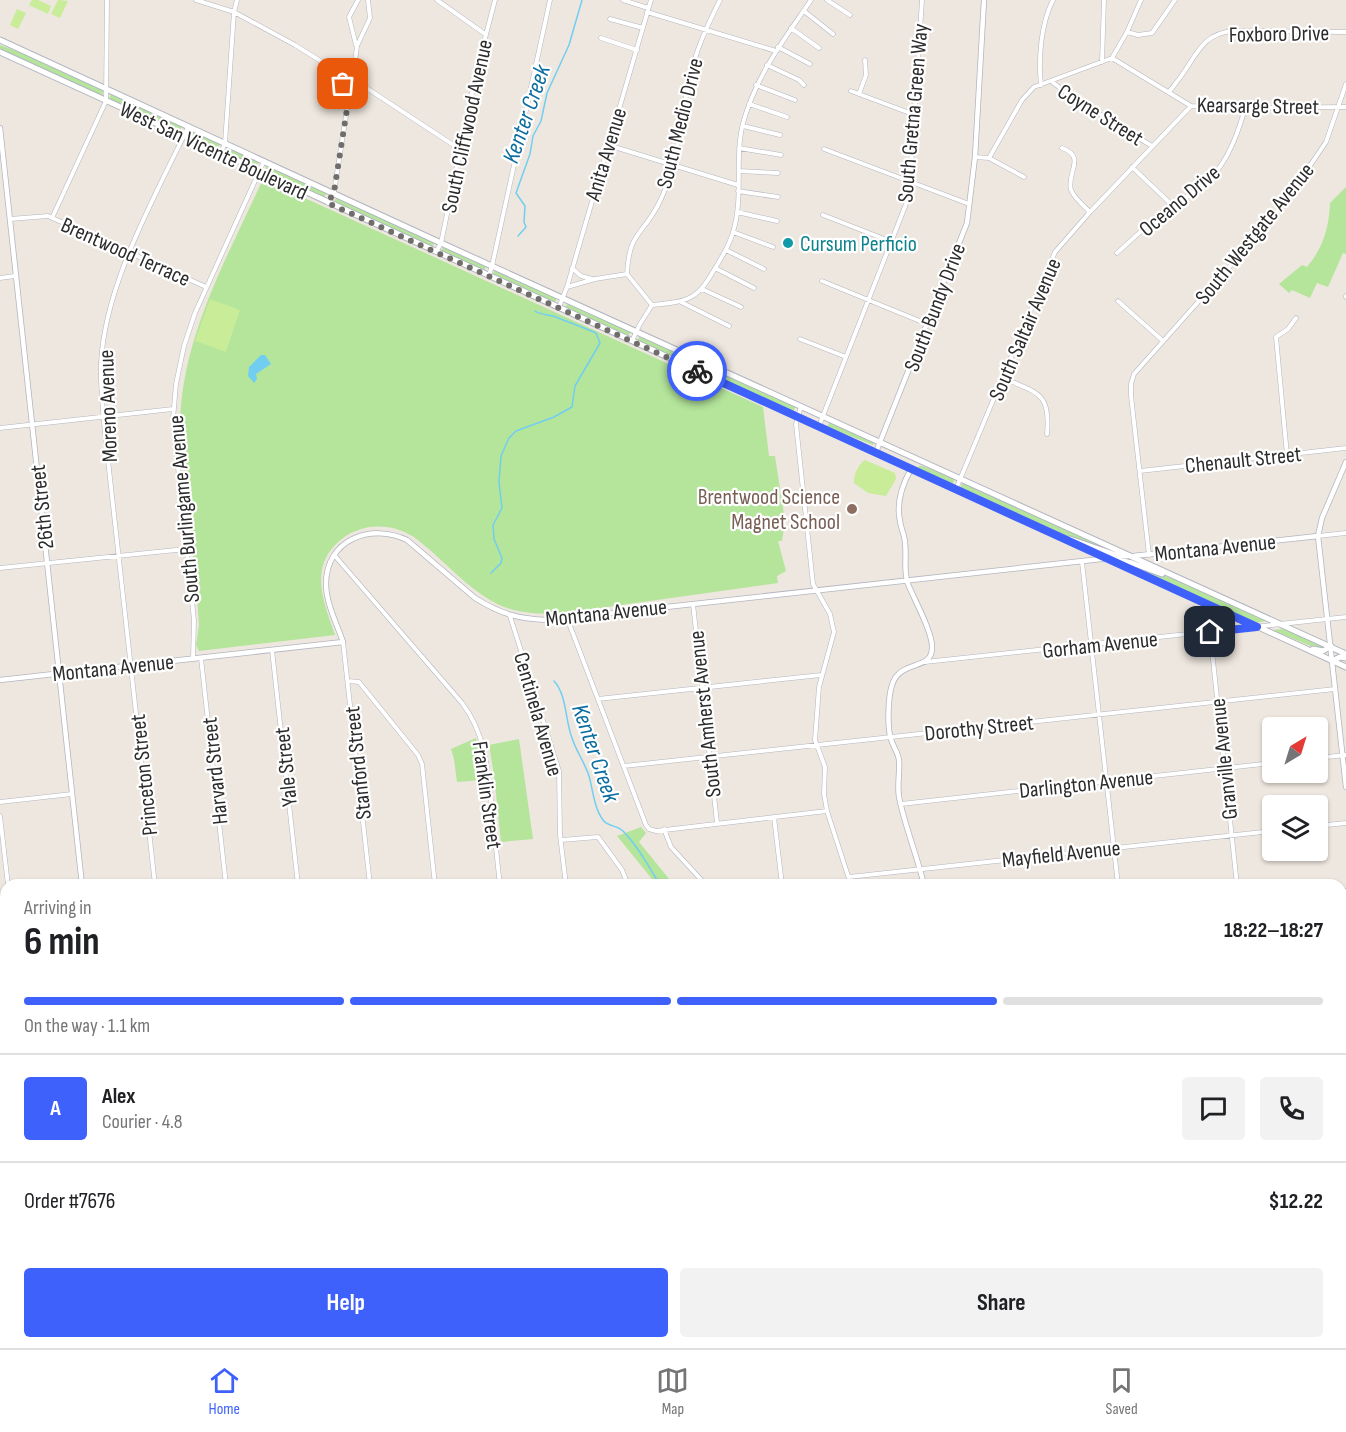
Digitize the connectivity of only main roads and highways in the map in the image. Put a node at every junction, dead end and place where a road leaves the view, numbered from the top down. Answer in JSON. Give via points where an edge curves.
{"nodes":[{"id":1,"x":0,"y":40,"type":"edge"},
{"id":2,"x":0,"y":52,"type":"edge"},
{"id":3,"x":906,"y":454,"type":"junction"},
{"id":4,"x":928,"y":465,"type":"junction"},
{"id":5,"x":911,"y":469,"type":"junction"},
{"id":6,"x":1062,"y":538,"type":"junction"},
{"id":7,"x":1131,"y":556,"type":"junction"},
{"id":8,"x":1108,"y":559,"type":"junction"},
{"id":9,"x":1178,"y":578,"type":"junction"},
{"id":10,"x":1280,"y":637,"type":"junction"},
{"id":11,"x":1331,"y":646,"type":"junction"},
{"id":12,"x":1346,"y":656,"type":"edge"},
{"id":13,"x":1332,"y":661,"type":"junction"},
{"id":14,"x":1346,"y":667,"type":"edge"}],
"edges":[{"from":1,"to":3,"type":"main road","name":"West San Vicente Boulevard"},
{"from":2,"to":5,"type":"main road","name":"West San Vicente Boulevard"},
{"from":3,"to":4,"type":"main road","name":"West San Vicente Boulevard"},
{"from":3,"to":5,"type":"main road"},
{"from":4,"to":5,"type":"main road"},
{"from":4,"to":7,"type":"main road","name":"West San Vicente Boulevard"},
{"from":5,"to":6,"type":"main road","name":"West San Vicente Boulevard"},
{"from":6,"to":7,"type":"main road"},
{"from":6,"to":8,"type":"main road","name":"West San Vicente Boulevard"},
{"from":7,"to":9,"type":"main road","name":"West San Vicente Boulevard"},
{"from":8,"to":9,"type":"main road"},
{"from":8,"to":10,"type":"main road","name":"West San Vicente Boulevard"},
{"from":9,"to":11,"type":"main road","name":"West San Vicente Boulevard"},
{"from":10,"to":11,"type":"main road","via":[[1320,651]]},
{"from":10,"to":13,"type":"main road","name":"West San Vicente Boulevard"},
{"from":11,"to":12,"type":"main road","name":"West San Vicente Boulevard"},
{"from":12,"to":13,"type":"main road"},
{"from":13,"to":14,"type":"main road","name":"West San Vicente Boulevard"}]}
